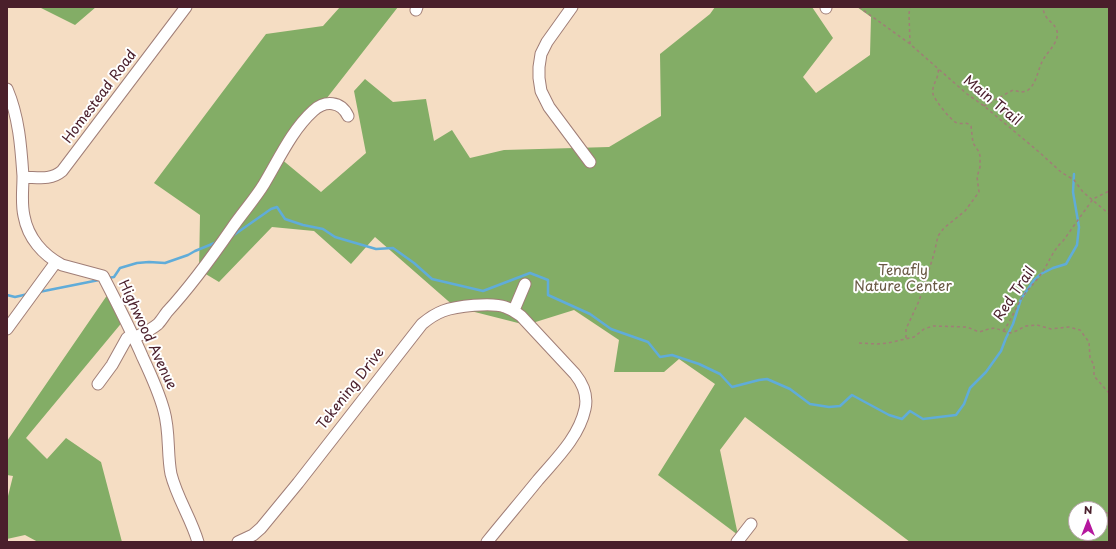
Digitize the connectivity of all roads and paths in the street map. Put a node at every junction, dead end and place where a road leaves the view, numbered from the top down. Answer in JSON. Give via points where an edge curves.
{"nodes":[{"id":1,"x":186,"y":7,"type":"edge"},
{"id":2,"x":572,"y":7,"type":"edge"},
{"id":3,"x":859,"y":7,"type":"edge"},
{"id":4,"x":910,"y":7,"type":"edge"},
{"id":5,"x":1043,"y":7,"type":"edge"},
{"id":6,"x":910,"y":44,"type":"junction"},
{"id":7,"x":938,"y":68,"type":"junction"},
{"id":8,"x":7,"y":89,"type":"edge"},
{"id":9,"x":984,"y":106,"type":"junction"},
{"id":10,"x":348,"y":116,"type":"dead end"},
{"id":11,"x":590,"y":162,"type":"dead end"},
{"id":12,"x":23,"y":177,"type":"junction"},
{"id":13,"x":1109,"y":190,"type":"edge"},
{"id":14,"x":1093,"y":199,"type":"junction"},
{"id":15,"x":1109,"y":214,"type":"edge"},
{"id":16,"x":56,"y":262,"type":"junction"},
{"id":17,"x":525,"y":284,"type":"dead end"},
{"id":18,"x":514,"y":310,"type":"junction"},
{"id":19,"x":7,"y":329,"type":"edge"},
{"id":20,"x":1003,"y":331,"type":"junction"},
{"id":21,"x":133,"y":336,"type":"junction"},
{"id":22,"x":906,"y":338,"type":"junction"},
{"id":23,"x":859,"y":343,"type":"dead end"},
{"id":24,"x":98,"y":384,"type":"dead end"},
{"id":25,"x":1109,"y":393,"type":"edge"},
{"id":26,"x":751,"y":524,"type":"dead end"},
{"id":27,"x":198,"y":542,"type":"edge"},
{"id":28,"x":238,"y":542,"type":"edge"},
{"id":29,"x":487,"y":542,"type":"edge"},
{"id":30,"x":737,"y":542,"type":"edge"}],
"edges":[{"from":1,"to":12,"type":"street","name":"Homestead Road","via":[[62,171],[50,178]]},
{"from":2,"to":11,"type":"street","via":[[541,54],[539,78],[541,91],[549,107]]},
{"from":3,"to":6,"type":"path","name":"Main Trail"},
{"from":4,"to":6,"type":"path"},
{"from":5,"to":9,"type":"path","via":[[1045,16],[1057,34],[1053,46],[1041,63],[1035,82],[1027,91],[1014,90]]},
{"from":6,"to":7,"type":"path","name":"Main Trail"},
{"from":7,"to":9,"type":"path","name":"Main Trail"},
{"from":7,"to":22,"type":"path","via":[[939,73],[932,91],[934,97],[951,120],[956,123],[968,123],[971,126],[972,143],[980,154],[979,189],[965,212],[938,236],[919,301],[906,330]]},
{"from":8,"to":12,"type":"street","name":"Highwood Avenue","via":[[18,122]]},
{"from":9,"to":14,"type":"path","name":"Main Trail","via":[[1061,172],[1074,180],[1083,192]]},
{"from":10,"to":21,"type":"street","via":[[340,105],[332,103],[314,110],[296,130],[258,193],[194,280],[158,324]]},
{"from":12,"to":16,"type":"street","name":"Highwood Avenue","via":[[24,216],[27,227],[39,248]]},
{"from":13,"to":14,"type":"path"},
{"from":14,"to":15,"type":"path","name":"Main Trail"},
{"from":14,"to":20,"type":"path","name":"Red Trail","via":[[1057,246]]},
{"from":16,"to":19,"type":"street"},
{"from":16,"to":21,"type":"street","name":"Highwood Avenue","via":[[62,266],[103,276]]},
{"from":17,"to":18,"type":"street"},
{"from":18,"to":28,"type":"street","name":"Tekening Drive","via":[[493,304],[456,307],[444,310],[422,324],[261,528]]},
{"from":18,"to":29,"type":"street","name":"Tekening Drive","via":[[580,382],[586,399],[577,430],[568,444]]},
{"from":20,"to":22,"type":"path","name":"Red Trail","via":[[989,328],[979,332],[967,327],[933,326],[914,337]]},
{"from":20,"to":25,"type":"path","via":[[1010,333],[1030,325],[1051,330],[1069,327],[1080,330],[1090,342],[1094,376]]},
{"from":21,"to":24,"type":"street","via":[[127,338]]},
{"from":21,"to":27,"type":"street","name":"Highwood Avenue","via":[[161,398],[168,432],[171,474]]},
{"from":22,"to":23,"type":"path","name":"Red Trail","via":[[888,343]]},
{"from":26,"to":30,"type":"street"}]}
